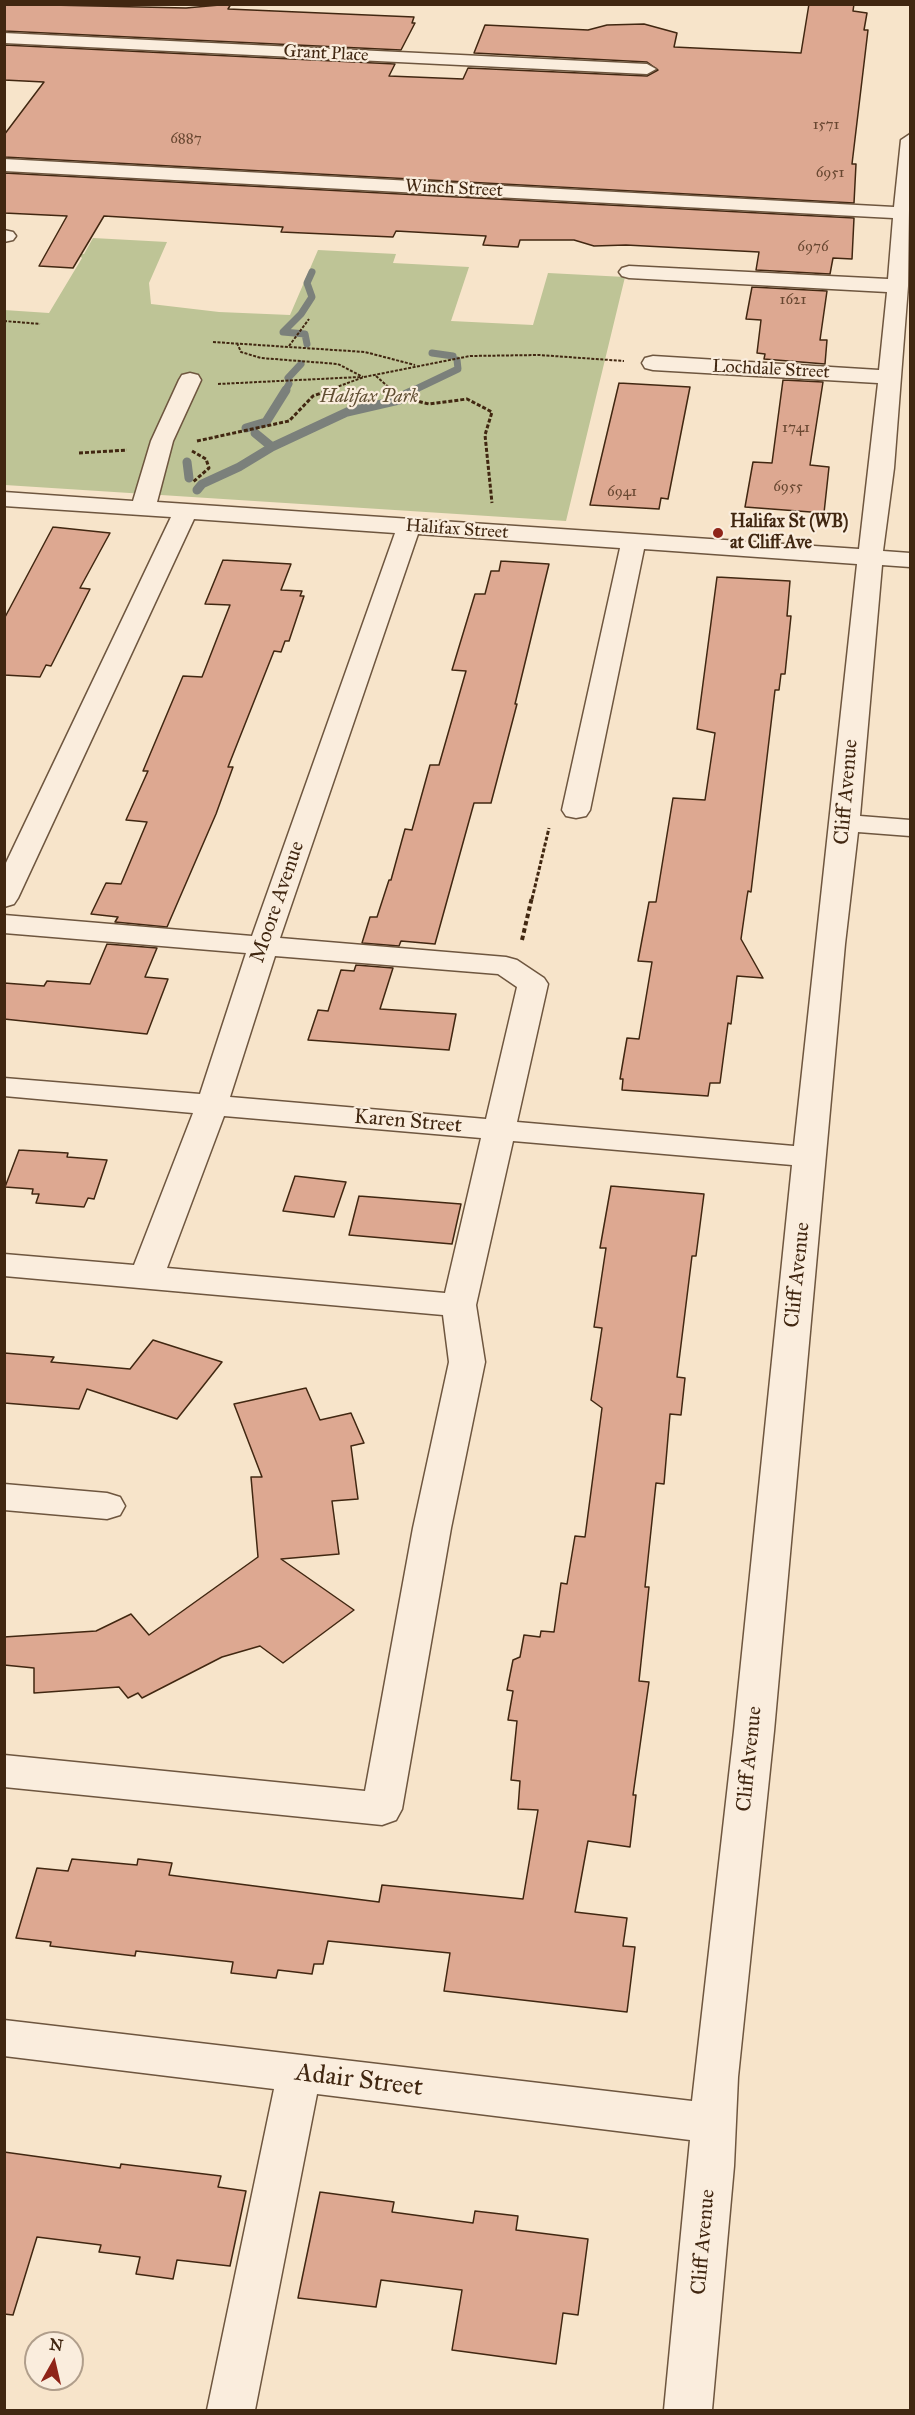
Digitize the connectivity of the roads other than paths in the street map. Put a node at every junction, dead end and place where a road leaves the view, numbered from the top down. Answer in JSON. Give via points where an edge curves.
{"nodes":[{"id":1,"x":4,"y":38,"type":"edge"},
{"id":2,"x":646,"y":69,"type":"dead end"},
{"id":3,"x":910,"y":140,"type":"edge"},
{"id":4,"x":4,"y":165,"type":"edge"},
{"id":5,"x":904,"y":213,"type":"junction"},
{"id":6,"x":629,"y":272,"type":"dead end"},
{"id":7,"x":903,"y":272,"type":"edge"},
{"id":8,"x":652,"y":363,"type":"road end"},
{"id":9,"x":890,"y":377,"type":"junction"},
{"id":10,"x":189,"y":382,"type":"road end"},
{"id":11,"x":4,"y":499,"type":"edge"},
{"id":12,"x":143,"y":508,"type":"junction"},
{"id":13,"x":186,"y":510,"type":"junction"},
{"id":14,"x":409,"y":526,"type":"junction"},
{"id":15,"x":633,"y":542,"type":"junction"},
{"id":16,"x":870,"y":557,"type":"junction"},
{"id":17,"x":910,"y":560,"type":"edge"},
{"id":18,"x":576,"y":810,"type":"road end"},
{"id":19,"x":844,"y":823,"type":"junction"},
{"id":20,"x":910,"y":828,"type":"edge"},
{"id":21,"x":4,"y":898,"type":"edge"},
{"id":22,"x":4,"y":924,"type":"edge"},
{"id":23,"x":263,"y":946,"type":"junction"},
{"id":24,"x":4,"y":1087,"type":"edge"},
{"id":25,"x":212,"y":1105,"type":"junction"},
{"id":26,"x":500,"y":1130,"type":"junction"},
{"id":27,"x":811,"y":1157,"type":"junction"},
{"id":28,"x":4,"y":1265,"type":"edge"},
{"id":29,"x":146,"y":1278,"type":"junction"},
{"id":30,"x":459,"y":1305,"type":"junction"},
{"id":31,"x":4,"y":1497,"type":"edge"},
{"id":32,"x":106,"y":1506,"type":"dead end"},
{"id":33,"x":4,"y":1771,"type":"edge"},
{"id":34,"x":4,"y":2038,"type":"edge"},
{"id":35,"x":299,"y":2074,"type":"junction"},
{"id":36,"x":713,"y":2123,"type":"junction"},
{"id":37,"x":231,"y":2410,"type":"edge"},
{"id":38,"x":688,"y":2410,"type":"edge"}],
"edges":[{"from":1,"to":2,"type":"street","name":"Grant Place"},
{"from":3,"to":5,"type":"street","name":"Cliff Avenue"},
{"from":4,"to":5,"type":"street","name":"Winch Street"},
{"from":5,"to":7,"type":"street","name":"Cliff Avenue"},
{"from":6,"to":7,"type":"street"},
{"from":7,"to":9,"type":"street","name":"Cliff Avenue"},
{"from":8,"to":9,"type":"street","name":"Lochdale Street"},
{"from":9,"to":16,"type":"street","name":"Cliff Avenue"},
{"from":10,"to":12,"type":"street","via":[[164,437]]},
{"from":11,"to":12,"type":"street","name":"Halifax Street"},
{"from":12,"to":13,"type":"street","name":"Halifax Street"},
{"from":13,"to":14,"type":"street","name":"Halifax Street"},
{"from":13,"to":21,"type":"street"},
{"from":14,"to":15,"type":"street","name":"Halifax Street"},
{"from":14,"to":23,"type":"street","name":"Moore Avenue"},
{"from":15,"to":16,"type":"street","name":"Halifax Street"},
{"from":15,"to":18,"type":"street"},
{"from":16,"to":17,"type":"street","name":"Halifax Street"},
{"from":16,"to":19,"type":"street","name":"Cliff Avenue"},
{"from":19,"to":20,"type":"street"},
{"from":19,"to":27,"type":"street","name":"Cliff Avenue"},
{"from":22,"to":23,"type":"street"},
{"from":23,"to":25,"type":"street","name":"Moore Avenue"},
{"from":23,"to":26,"type":"street","via":[[506,966],[533,984]]},
{"from":24,"to":25,"type":"street","name":"Karen Street"},
{"from":25,"to":26,"type":"street","name":"Karen Street"},
{"from":25,"to":29,"type":"street","name":"Moore Avenue"},
{"from":26,"to":27,"type":"street","name":"Karen Street"},
{"from":26,"to":30,"type":"street"},
{"from":27,"to":36,"type":"street","name":"Cliff Avenue"},
{"from":28,"to":29,"type":"street"},
{"from":29,"to":30,"type":"street"},
{"from":30,"to":33,"type":"street","via":[[467,1362],[432,1528],[382,1809]]},
{"from":31,"to":32,"type":"street"},
{"from":34,"to":35,"type":"street","name":"Adair Street"},
{"from":35,"to":36,"type":"street","name":"Adair Street"},
{"from":35,"to":37,"type":"street"},
{"from":36,"to":38,"type":"street","name":"Cliff Avenue"}]}
